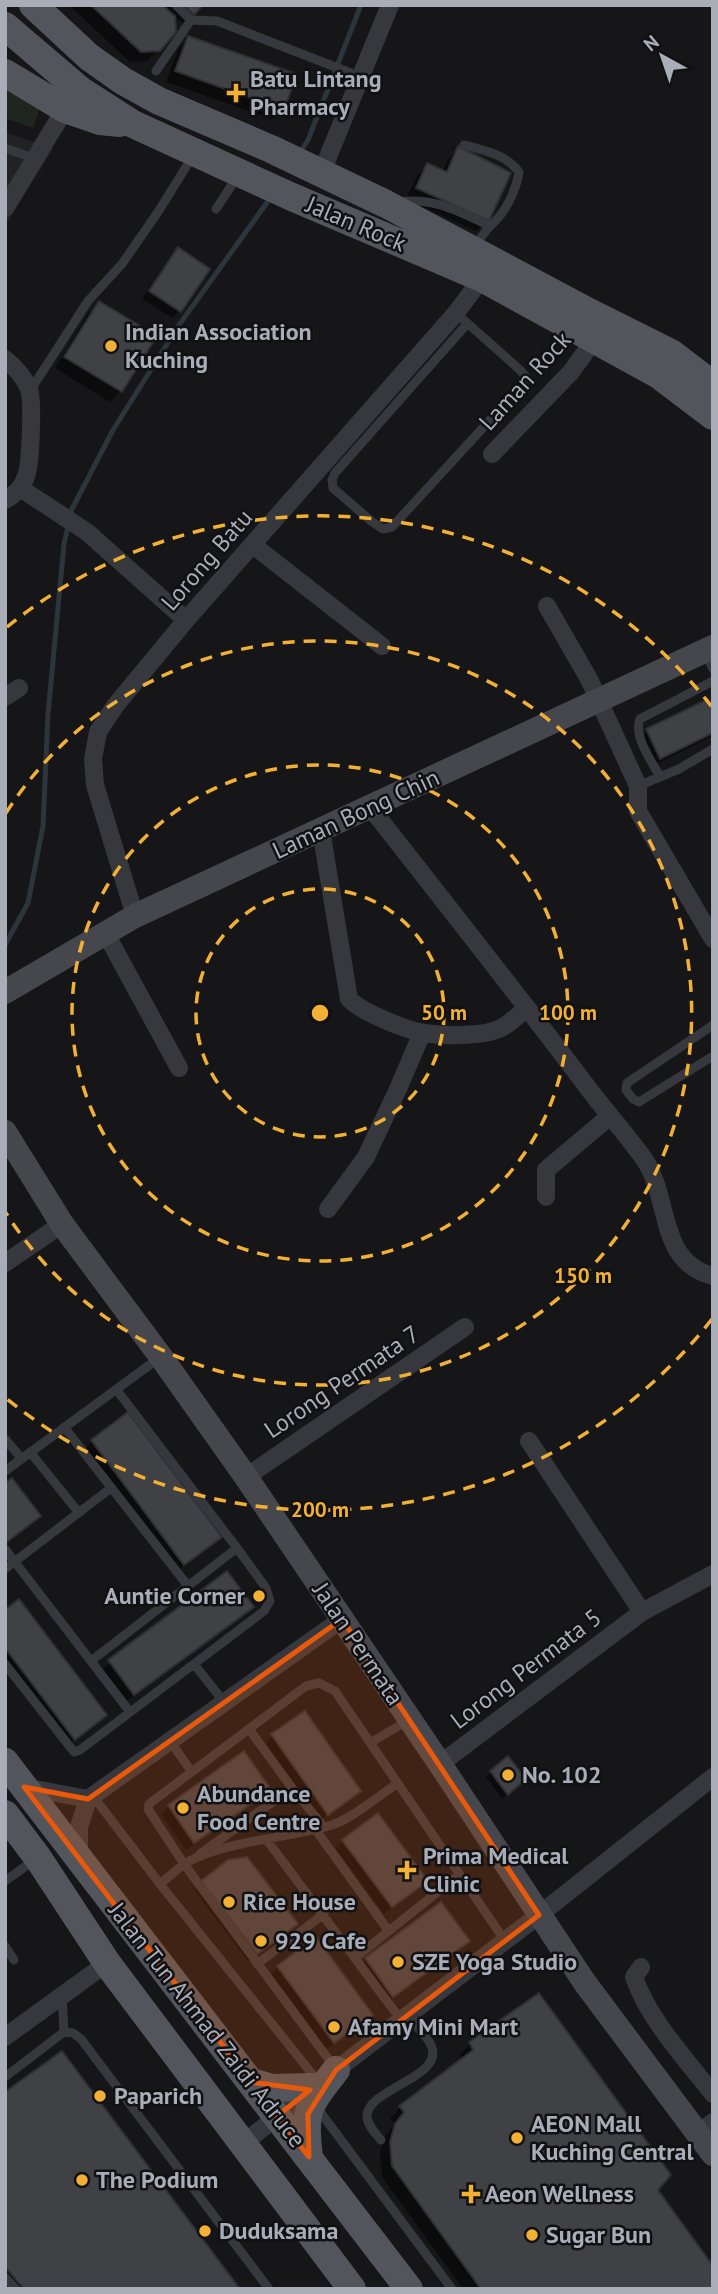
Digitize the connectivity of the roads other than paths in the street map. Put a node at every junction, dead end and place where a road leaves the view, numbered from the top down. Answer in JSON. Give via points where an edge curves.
{"nodes":[{"id":1,"x":33,"y":5,"type":"edge"},
{"id":2,"x":51,"y":5,"type":"edge"},
{"id":3,"x":176,"y":5,"type":"edge"},
{"id":4,"x":390,"y":5,"type":"edge"},
{"id":5,"x":191,"y":20,"type":"junction"},
{"id":6,"x":5,"y":26,"type":"edge"},
{"id":7,"x":89,"y":57,"type":"junction"},
{"id":8,"x":156,"y":71,"type":"dead end"},
{"id":9,"x":5,"y":73,"type":"edge"},
{"id":10,"x":355,"y":74,"type":"junction"},
{"id":11,"x":65,"y":109,"type":"junction"},
{"id":12,"x":133,"y":124,"type":"junction"},
{"id":13,"x":464,"y":145,"type":"dead end"},
{"id":14,"x":5,"y":148,"type":"edge"},
{"id":15,"x":195,"y":152,"type":"junction"},
{"id":16,"x":36,"y":159,"type":"junction"},
{"id":17,"x":316,"y":171,"type":"junction"},
{"id":18,"x":251,"y":178,"type":"junction"},
{"id":19,"x":386,"y":204,"type":"junction"},
{"id":20,"x":5,"y":208,"type":"edge"},
{"id":21,"x":216,"y":209,"type":"dead end"},
{"id":22,"x":490,"y":226,"type":"junction"},
{"id":23,"x":471,"y":249,"type":"junction"},
{"id":24,"x":482,"y":278,"type":"junction"},
{"id":25,"x":462,"y":318,"type":"junction"},
{"id":26,"x":594,"y":340,"type":"junction"},
{"id":27,"x":5,"y":359,"type":"edge"},
{"id":28,"x":713,"y":384,"type":"edge"},
{"id":29,"x":30,"y":391,"type":"junction"},
{"id":30,"x":713,"y":416,"type":"edge"},
{"id":31,"x":492,"y":454,"type":"dead end"},
{"id":32,"x":20,"y":488,"type":"junction"},
{"id":33,"x":5,"y":500,"type":"edge"},
{"id":34,"x":253,"y":545,"type":"junction"},
{"id":35,"x":547,"y":606,"type":"dead end"},
{"id":36,"x":186,"y":620,"type":"junction"},
{"id":37,"x":382,"y":646,"type":"dead end"},
{"id":38,"x":710,"y":656,"type":"edge"},
{"id":39,"x":713,"y":681,"type":"edge"},
{"id":40,"x":599,"y":700,"type":"junction"},
{"id":41,"x":713,"y":749,"type":"edge"},
{"id":42,"x":660,"y":777,"type":"junction"},
{"id":43,"x":638,"y":786,"type":"junction"},
{"id":44,"x":370,"y":807,"type":"junction"},
{"id":45,"x":321,"y":830,"type":"junction"},
{"id":46,"x":135,"y":916,"type":"junction"},
{"id":47,"x":105,"y":932,"type":"junction"},
{"id":48,"x":713,"y":939,"type":"edge"},
{"id":49,"x":5,"y":992,"type":"edge"},
{"id":50,"x":527,"y":1008,"type":"junction"},
{"id":51,"x":713,"y":1025,"type":"edge"},
{"id":52,"x":422,"y":1033,"type":"junction"},
{"id":53,"x":713,"y":1056,"type":"edge"},
{"id":54,"x":179,"y":1068,"type":"dead end"},
{"id":55,"x":610,"y":1116,"type":"junction"},
{"id":56,"x":5,"y":1132,"type":"edge"},
{"id":57,"x":546,"y":1197,"type":"dead end"},
{"id":58,"x":328,"y":1209,"type":"dead end"},
{"id":59,"x":62,"y":1224,"type":"junction"},
{"id":60,"x":5,"y":1263,"type":"edge"},
{"id":61,"x":713,"y":1276,"type":"edge"},
{"id":62,"x":465,"y":1327,"type":"dead end"},
{"id":63,"x":161,"y":1357,"type":"junction"},
{"id":64,"x":116,"y":1390,"type":"junction"},
{"id":65,"x":64,"y":1427,"type":"junction"},
{"id":66,"x":5,"y":1439,"type":"edge"},
{"id":67,"x":529,"y":1441,"type":"dead end"},
{"id":68,"x":26,"y":1455,"type":"junction"},
{"id":69,"x":5,"y":1471,"type":"edge"},
{"id":70,"x":246,"y":1477,"type":"junction"},
{"id":71,"x":111,"y":1488,"type":"junction"},
{"id":72,"x":79,"y":1513,"type":"junction"},
{"id":73,"x":237,"y":1548,"type":"junction"},
{"id":74,"x":5,"y":1549,"type":"edge"},
{"id":75,"x":15,"y":1562,"type":"junction"},
{"id":76,"x":5,"y":1569,"type":"edge"},
{"id":77,"x":713,"y":1574,"type":"edge"},
{"id":78,"x":188,"y":1586,"type":"junction"},
{"id":79,"x":642,"y":1612,"type":"junction"},
{"id":80,"x":342,"y":1619,"type":"junction"},
{"id":81,"x":91,"y":1661,"type":"junction"},
{"id":82,"x":5,"y":1664,"type":"edge"},
{"id":83,"x":194,"y":1664,"type":"junction"},
{"id":84,"x":224,"y":1702,"type":"junction"},
{"id":85,"x":130,"y":1712,"type":"junction"},
{"id":86,"x":410,"y":1719,"type":"junction"},
{"id":87,"x":248,"y":1729,"type":"junction"},
{"id":88,"x":170,"y":1741,"type":"junction"},
{"id":89,"x":370,"y":1743,"type":"junction"},
{"id":90,"x":5,"y":1762,"type":"edge"},
{"id":91,"x":440,"y":1764,"type":"junction"},
{"id":92,"x":191,"y":1771,"type":"junction"},
{"id":93,"x":711,"y":1781,"type":"edge"},
{"id":94,"x":397,"y":1784,"type":"junction"},
{"id":95,"x":24,"y":1787,"type":"junction"},
{"id":96,"x":292,"y":1788,"type":"junction"},
{"id":97,"x":91,"y":1797,"type":"junction"},
{"id":98,"x":5,"y":1814,"type":"edge"},
{"id":99,"x":319,"y":1828,"type":"junction"},
{"id":100,"x":266,"y":1839,"type":"junction"},
{"id":101,"x":195,"y":1857,"type":"junction"},
{"id":102,"x":38,"y":1858,"type":"junction"},
{"id":103,"x":79,"y":1859,"type":"junction"},
{"id":104,"x":184,"y":1864,"type":"junction"},
{"id":105,"x":459,"y":1875,"type":"junction"},
{"id":106,"x":5,"y":1881,"type":"edge"},
{"id":107,"x":160,"y":1884,"type":"junction"},
{"id":108,"x":324,"y":1914,"type":"junction"},
{"id":109,"x":539,"y":1915,"type":"junction"},
{"id":110,"x":388,"y":1930,"type":"junction"},
{"id":111,"x":505,"y":1941,"type":"junction"},
{"id":112,"x":5,"y":1946,"type":"edge"},
{"id":113,"x":355,"y":1958,"type":"junction"},
{"id":114,"x":14,"y":1960,"type":"dead end"},
{"id":115,"x":107,"y":1963,"type":"junction"},
{"id":116,"x":257,"y":1964,"type":"junction"},
{"id":117,"x":642,"y":1967,"type":"dead end"},
{"id":118,"x":62,"y":1996,"type":"junction"},
{"id":119,"x":403,"y":2018,"type":"junction"},
{"id":120,"x":64,"y":2032,"type":"junction"},
{"id":121,"x":5,"y":2037,"type":"edge"},
{"id":122,"x":5,"y":2077,"type":"edge"},
{"id":123,"x":251,"y":2082,"type":"junction"},
{"id":124,"x":320,"y":2085,"type":"junction"},
{"id":125,"x":713,"y":2094,"type":"edge"},
{"id":126,"x":277,"y":2116,"type":"junction"},
{"id":127,"x":705,"y":2128,"type":"edge"},
{"id":128,"x":381,"y":2140,"type":"dead end"},
{"id":129,"x":244,"y":2143,"type":"junction"},
{"id":130,"x":713,"y":2154,"type":"edge"},
{"id":131,"x":309,"y":2158,"type":"junction"},
{"id":132,"x":5,"y":2277,"type":"edge"},
{"id":133,"x":16,"y":2289,"type":"edge"},
{"id":134,"x":269,"y":2289,"type":"edge"},
{"id":135,"x":352,"y":2289,"type":"edge"},
{"id":136,"x":409,"y":2289,"type":"edge"},
{"id":137,"x":452,"y":2289,"type":"edge"}],
"edges":[{"from":1,"to":7,"type":"main road","name":"Jalan Rock"},
{"from":2,"to":7,"type":"main road"},
{"from":3,"to":5,"type":"lane"},
{"from":4,"to":10,"type":"street"},
{"from":5,"to":8,"type":"lane"},
{"from":5,"to":10,"type":"lane","via":[[217,21]]},
{"from":6,"to":12,"type":"main road","name":"Jalan Rock","via":[[80,90]]},
{"from":7,"to":17,"type":"main road","name":"Jalan Rock","via":[[159,101]]},
{"from":9,"to":11,"type":"main road"},
{"from":10,"to":17,"type":"street"},
{"from":11,"to":12,"type":"main road","via":[[100,121]]},
{"from":11,"to":16,"type":"street"},
{"from":12,"to":15,"type":"main road","name":"Jalan Rock"},
{"from":13,"to":22,"type":"lane","via":[[492,152],[519,172],[500,218]]},
{"from":14,"to":16,"type":"lane"},
{"from":15,"to":18,"type":"main road","name":"Jalan Rock"},
{"from":15,"to":29,"type":"lane","via":[[144,233],[88,301]]},
{"from":16,"to":20,"type":"street"},
{"from":17,"to":19,"type":"main road","name":"Jalan Rock"},
{"from":18,"to":21,"type":"lane"},
{"from":18,"to":24,"type":"main road","name":"Jalan Rock"},
{"from":19,"to":22,"type":"lane","via":[[427,201]]},
{"from":19,"to":23,"type":"main road","name":"Jalan Rock"},
{"from":22,"to":23,"type":"lane"},
{"from":23,"to":28,"type":"main road","name":"Jalan Rock","via":[[671,353]]},
{"from":24,"to":25,"type":"street","name":"Lorong Batu"},
{"from":24,"to":26,"type":"main road","name":"Jalan Rock"},
{"from":25,"to":25,"type":"lane","via":[[520,370],[526,377],[524,383],[391,527],[383,530],[333,488],[332,480]]},
{"from":25,"to":34,"type":"street","name":"Lorong Batu"},
{"from":26,"to":30,"type":"main road","name":"Jalan Rock","via":[[659,375]]},
{"from":26,"to":31,"type":"street","name":"Laman Rock","via":[[571,372]]},
{"from":27,"to":29,"type":"street"},
{"from":29,"to":32,"type":"street","via":[[27,474]]},
{"from":32,"to":33,"type":"street"},
{"from":32,"to":36,"type":"street","via":[[87,531]]},
{"from":34,"to":36,"type":"street","name":"Lorong Batu"},
{"from":34,"to":37,"type":"street"},
{"from":35,"to":40,"type":"street"},
{"from":36,"to":46,"type":"street","name":"Lorong Batu","via":[[115,706],[98,732],[93,760],[95,785]]},
{"from":38,"to":40,"type":"street","name":"Laman Bong Chin"},
{"from":39,"to":42,"type":"lane","via":[[640,719],[640,737]]},
{"from":40,"to":43,"type":"street"},
{"from":40,"to":44,"type":"street","name":"Laman Bong Chin"},
{"from":41,"to":42,"type":"lane"},
{"from":42,"to":43,"type":"lane"},
{"from":43,"to":48,"type":"street","via":[[638,811]]},
{"from":44,"to":45,"type":"street","name":"Laman Bong Chin"},
{"from":44,"to":50,"type":"street"},
{"from":45,"to":46,"type":"street","name":"Laman Bong Chin"},
{"from":45,"to":52,"type":"street","via":[[349,999],[374,1015]]},
{"from":46,"to":47,"type":"street","name":"Laman Bong Chin"},
{"from":47,"to":49,"type":"street","name":"Laman Bong Chin"},
{"from":47,"to":54,"type":"street"},
{"from":50,"to":52,"type":"street","via":[[488,1032]]},
{"from":50,"to":55,"type":"street"},
{"from":51,"to":53,"type":"lane","via":[[627,1083],[626,1090],[639,1102]]},
{"from":52,"to":58,"type":"street","via":[[366,1157]]},
{"from":55,"to":57,"type":"street","via":[[546,1170]]},
{"from":55,"to":61,"type":"street","via":[[647,1163],[666,1225],[683,1260],[698,1272]]},
{"from":56,"to":59,"type":"street","name":"Jalan Permata"},
{"from":59,"to":60,"type":"street"},
{"from":59,"to":63,"type":"street","name":"Jalan Permata"},
{"from":62,"to":70,"type":"street","name":"Lorong Permata 7"},
{"from":63,"to":64,"type":"lane"},
{"from":63,"to":70,"type":"street","name":"Jalan Permata"},
{"from":64,"to":65,"type":"lane"},
{"from":64,"to":73,"type":"lane"},
{"from":65,"to":68,"type":"lane"},
{"from":65,"to":71,"type":"lane"},
{"from":66,"to":68,"type":"lane"},
{"from":67,"to":79,"type":"street"},
{"from":68,"to":69,"type":"lane"},
{"from":68,"to":72,"type":"lane"},
{"from":70,"to":80,"type":"street","name":"Jalan Permata"},
{"from":71,"to":72,"type":"lane"},
{"from":71,"to":78,"type":"lane"},
{"from":72,"to":75,"type":"lane"},
{"from":73,"to":78,"type":"lane"},
{"from":73,"to":83,"type":"lane","via":[[271,1601]]},
{"from":74,"to":75,"type":"lane"},
{"from":75,"to":76,"type":"lane"},
{"from":75,"to":81,"type":"lane"},
{"from":77,"to":79,"type":"street","name":"Lorong Permata 5"},
{"from":78,"to":81,"type":"lane"},
{"from":79,"to":91,"type":"street","name":"Lorong Permata 5"},
{"from":80,"to":84,"type":"street"},
{"from":80,"to":86,"type":"street","name":"Jalan Permata"},
{"from":81,"to":85,"type":"lane"},
{"from":82,"to":85,"type":"lane","via":[[74,1752]]},
{"from":83,"to":84,"type":"lane"},
{"from":83,"to":85,"type":"lane"},
{"from":84,"to":88,"type":"street"},
{"from":86,"to":89,"type":"lane"},
{"from":86,"to":91,"type":"street","name":"Jalan Permata"},
{"from":87,"to":89,"type":"lane","via":[[306,1686],[319,1683],[335,1691]]},
{"from":87,"to":92,"type":"lane"},
{"from":87,"to":96,"type":"lane"},
{"from":88,"to":92,"type":"lane"},
{"from":88,"to":97,"type":"street"},
{"from":89,"to":94,"type":"lane"},
{"from":90,"to":95,"type":"main road","name":"Jalan Tun Ahmad Zaidi Adruce"},
{"from":91,"to":109,"type":"street","name":"Jalan Permata"},
{"from":92,"to":104,"type":"lane","via":[[148,1809]]},
{"from":93,"to":109,"type":"street"},
{"from":94,"to":99,"type":"lane","via":[[341,1821]]},
{"from":94,"to":105,"type":"lane"},
{"from":95,"to":97,"type":"street"},
{"from":95,"to":103,"type":"main road","name":"Jalan Tun Ahmad Zaidi Adruce"},
{"from":96,"to":99,"type":"lane"},
{"from":96,"to":101,"type":"lane"},
{"from":97,"to":103,"type":"street","via":[[79,1827]]},
{"from":97,"to":107,"type":"lane"},
{"from":98,"to":102,"type":"main road","name":"Jalan Tun Ahmad Zaidi Adruce"},
{"from":99,"to":100,"type":"lane"},
{"from":99,"to":110,"type":"lane"},
{"from":100,"to":101,"type":"lane"},
{"from":100,"to":108,"type":"lane"},
{"from":101,"to":104,"type":"lane"},
{"from":102,"to":106,"type":"lane"},
{"from":102,"to":115,"type":"main road","name":"Jalan Tun Ahmad Zaidi Adruce"},
{"from":103,"to":123,"type":"main road","name":"Jalan Tun Ahmad Zaidi Adruce"},
{"from":104,"to":107,"type":"lane"},
{"from":104,"to":116,"type":"lane"},
{"from":105,"to":110,"type":"lane"},
{"from":105,"to":111,"type":"lane"},
{"from":107,"to":124,"type":"lane"},
{"from":108,"to":113,"type":"lane"},
{"from":108,"to":116,"type":"lane"},
{"from":109,"to":111,"type":"street"},
{"from":109,"to":127,"type":"street","name":"Jalan Permata","via":[[585,1983]]},
{"from":110,"to":113,"type":"lane"},
{"from":111,"to":119,"type":"street"},
{"from":112,"to":114,"type":"lane"},
{"from":113,"to":119,"type":"lane"},
{"from":115,"to":118,"type":"street"},
{"from":115,"to":129,"type":"main road","name":"Jalan Tun Ahmad Zaidi Adruce"},
{"from":116,"to":124,"type":"lane"},
{"from":117,"to":125,"type":"street","via":[[634,1977],[639,1991]]},
{"from":118,"to":120,"type":"lane"},
{"from":118,"to":121,"type":"street"},
{"from":119,"to":124,"type":"street"},
{"from":119,"to":128,"type":"lane","via":[[432,2046],[432,2057],[425,2069],[371,2106],[367,2120]]},
{"from":120,"to":122,"type":"lane"},
{"from":120,"to":134,"type":"lane","via":[[81,2039]]},
{"from":123,"to":124,"type":"main road","via":[[272,2088]]},
{"from":123,"to":126,"type":"main road","name":"Jalan Tun Ahmad Zaidi Adruce"},
{"from":124,"to":126,"type":"street"},
{"from":124,"to":131,"type":"main road","via":[[307,2125]]},
{"from":124,"to":137,"type":"lane"},
{"from":126,"to":129,"type":"street"},
{"from":126,"to":131,"type":"main road","name":"Jalan Tun Ahmad Zaidi Adruce"},
{"from":127,"to":130,"type":"street","name":"Jalan Permata"},
{"from":129,"to":135,"type":"main road","name":"Jalan Tun Ahmad Zaidi Adruce"},
{"from":131,"to":136,"type":"main road","name":"Jalan Tun Ahmad Zaidi Adruce"},
{"from":132,"to":133,"type":"lane"}]}
